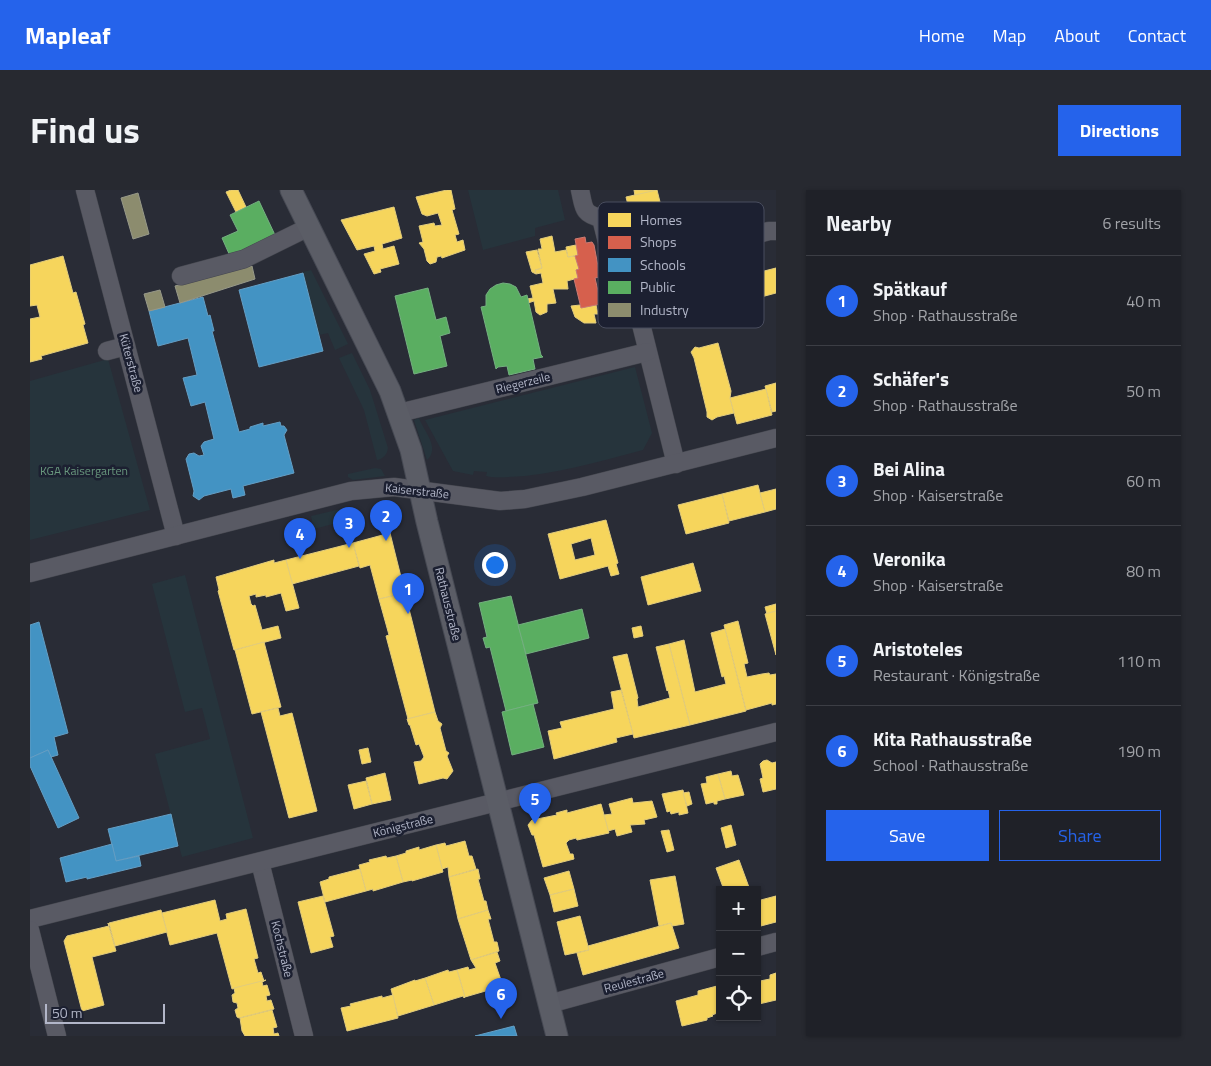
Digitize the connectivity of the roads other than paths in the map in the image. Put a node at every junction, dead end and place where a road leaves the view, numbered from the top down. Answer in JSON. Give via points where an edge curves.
{"nodes":[{"id":1,"x":85,"y":190,"type":"edge"},
{"id":2,"x":580,"y":190,"type":"edge"},
{"id":3,"x":296,"y":191,"type":"edge"},
{"id":4,"x":598,"y":217,"type":"edge"},
{"id":5,"x":309,"y":227,"type":"junction"},
{"id":6,"x":181,"y":276,"type":"dead end"},
{"id":7,"x":642,"y":328,"type":"edge"},
{"id":8,"x":126,"y":346,"type":"junction"},
{"id":9,"x":107,"y":351,"type":"dead end"},
{"id":10,"x":648,"y":352,"type":"junction"},
{"id":11,"x":399,"y":413,"type":"junction"},
{"id":12,"x":776,"y":438,"type":"edge"},
{"id":13,"x":676,"y":464,"type":"junction"},
{"id":14,"x":419,"y":489,"type":"junction"},
{"id":15,"x":176,"y":536,"type":"junction"},
{"id":16,"x":30,"y":573,"type":"edge"},
{"id":17,"x":776,"y":732,"type":"edge"},
{"id":18,"x":498,"y":802,"type":"junction"},
{"id":19,"x":260,"y":862,"type":"junction"},
{"id":20,"x":30,"y":919,"type":"edge"},
{"id":21,"x":30,"y":930,"type":"edge"},
{"id":22,"x":776,"y":942,"type":"edge"},
{"id":23,"x":761,"y":946,"type":"edge"},
{"id":24,"x":716,"y":959,"type":"edge"},
{"id":25,"x":549,"y":1004,"type":"junction"},
{"id":26,"x":57,"y":1036,"type":"edge"},
{"id":27,"x":304,"y":1036,"type":"edge"},
{"id":28,"x":557,"y":1036,"type":"edge"}],
"edges":[{"from":1,"to":8,"type":"street","name":"Küterstraße"},
{"from":2,"to":4,"type":"street","via":[[586,212]]},
{"from":3,"to":5,"type":"main road","name":"Rathausstraße"},
{"from":5,"to":6,"type":"street","via":[[244,259]]},
{"from":5,"to":11,"type":"main road","name":"Rathausstraße"},
{"from":7,"to":10,"type":"street"},
{"from":8,"to":9,"type":"street"},
{"from":8,"to":15,"type":"street","name":"Küterstraße"},
{"from":10,"to":11,"type":"street","name":"Riegerzeile"},
{"from":10,"to":13,"type":"street"},
{"from":11,"to":14,"type":"main road","name":"Rathausstraße"},
{"from":12,"to":13,"type":"street","name":"Kaiserstraße"},
{"from":13,"to":14,"type":"street","name":"Kaiserstraße","via":[[525,499],[500,500]]},
{"from":14,"to":15,"type":"street","name":"Kaiserstraße","via":[[383,487],[351,491]]},
{"from":14,"to":18,"type":"main road","name":"Rathausstraße"},
{"from":15,"to":16,"type":"street","name":"Kaiserstraße"},
{"from":17,"to":18,"type":"street","name":"Königstraße"},
{"from":18,"to":19,"type":"street","name":"Königstraße"},
{"from":18,"to":25,"type":"main road","name":"Rathausstraße"},
{"from":19,"to":20,"type":"street","name":"Königstraße"},
{"from":19,"to":27,"type":"street","name":"Kochstraße"},
{"from":21,"to":26,"type":"street"},
{"from":22,"to":23,"type":"street"},
{"from":24,"to":25,"type":"street","name":"Reulestraße"},
{"from":25,"to":28,"type":"main road","name":"Rathausstraße"}]}
